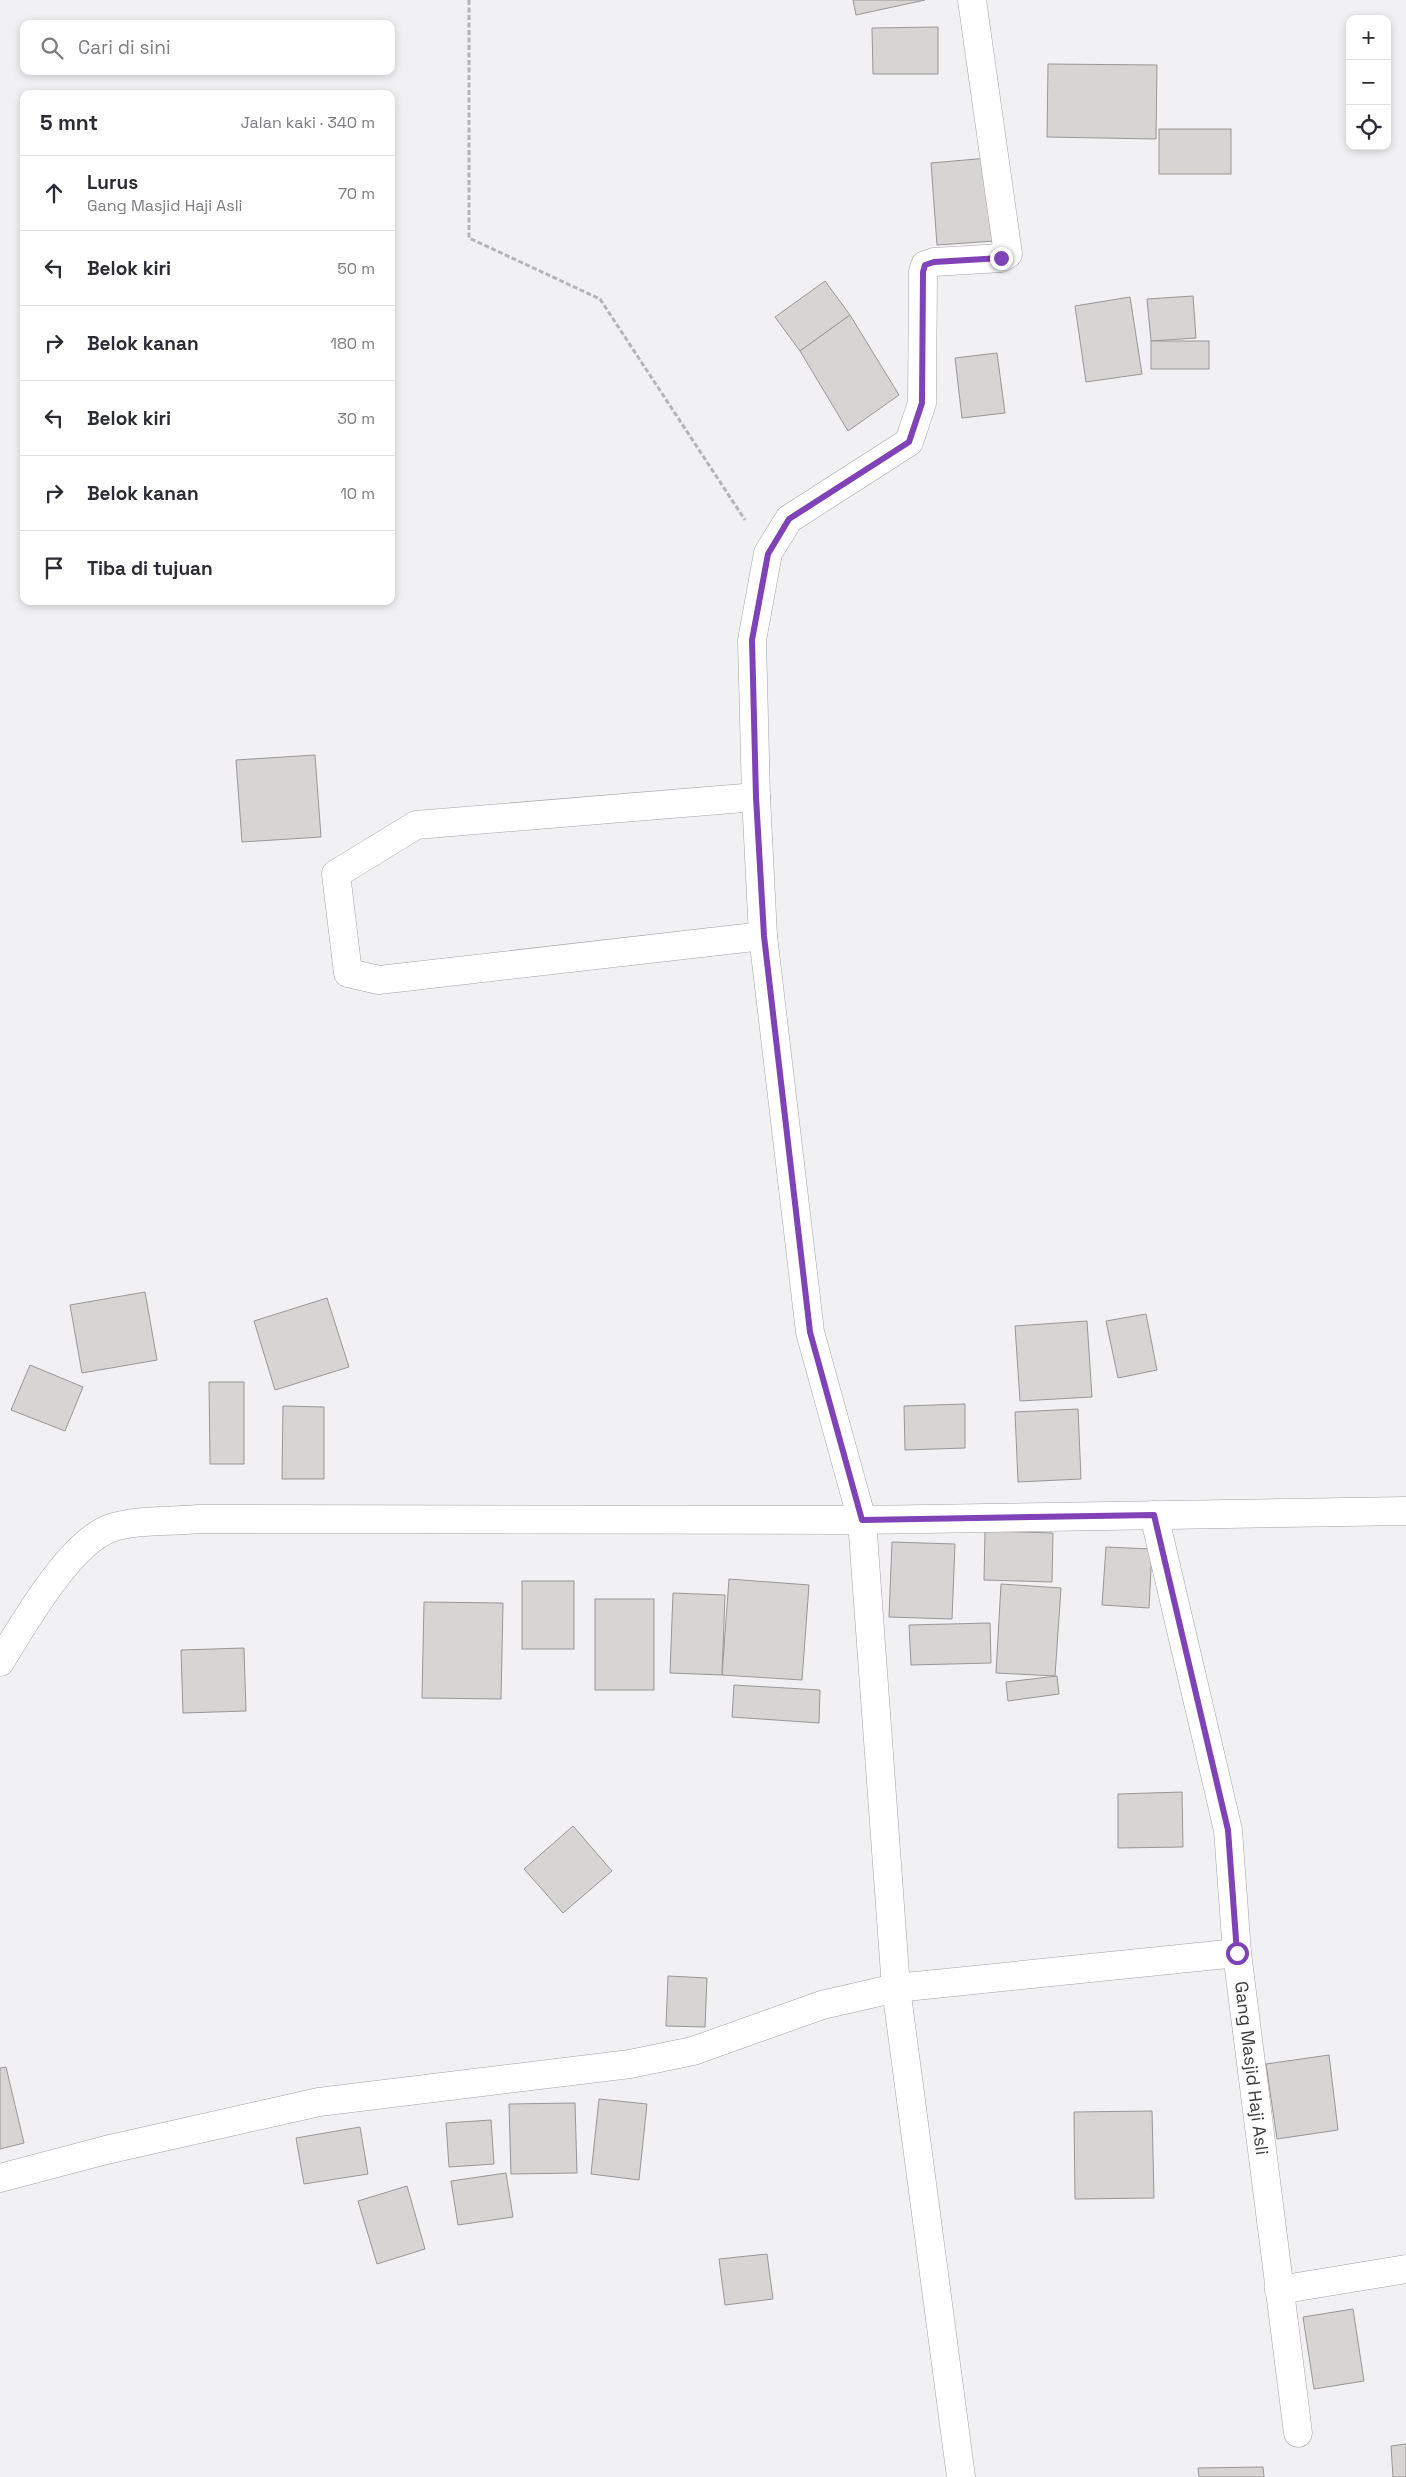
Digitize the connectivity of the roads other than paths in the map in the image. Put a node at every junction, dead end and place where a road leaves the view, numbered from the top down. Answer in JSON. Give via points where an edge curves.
{"nodes":[{"id":1,"x":972,"y":0,"type":"edge"},
{"id":2,"x":756,"y":797,"type":"junction"},
{"id":3,"x":764,"y":936,"type":"junction"},
{"id":4,"x":1406,"y":1511,"type":"edge"},
{"id":5,"x":1154,"y":1515,"type":"junction"},
{"id":6,"x":862,"y":1520,"type":"junction"},
{"id":7,"x":0,"y":1662,"type":"edge"},
{"id":8,"x":1237,"y":1953,"type":"junction"},
{"id":9,"x":896,"y":1988,"type":"junction"},
{"id":10,"x":0,"y":2178,"type":"edge"},
{"id":11,"x":1406,"y":2269,"type":"edge"},
{"id":12,"x":1279,"y":2290,"type":"junction"},
{"id":13,"x":1298,"y":2433,"type":"dead end"},
{"id":14,"x":961,"y":2477,"type":"edge"}],
"edges":[{"from":1,"to":2,"type":"street","via":[[1008,254],[1001,258],[925,265],[922,403],[909,442],[789,519],[768,554],[752,640]]},
{"from":2,"to":3,"type":"street"},
{"from":2,"to":3,"type":"street","via":[[416,825],[336,874],[348,972],[379,980]]},
{"from":3,"to":6,"type":"street","via":[[810,1332]]},
{"from":4,"to":5,"type":"street"},
{"from":5,"to":6,"type":"street"},
{"from":5,"to":8,"type":"street","name":"Gang Masjid Haji Asli","via":[[1228,1830]]},
{"from":6,"to":7,"type":"street","via":[[198,1519],[138,1523],[110,1528],[92,1538],[73,1556]]},
{"from":6,"to":9,"type":"street"},
{"from":8,"to":9,"type":"street"},
{"from":8,"to":12,"type":"street","name":"Gang Masjid Haji Asli"},
{"from":9,"to":10,"type":"street","via":[[822,2004],[693,2051],[630,2064],[319,2102],[106,2150]]},
{"from":9,"to":14,"type":"street"},
{"from":11,"to":12,"type":"street"},
{"from":12,"to":13,"type":"street","name":"Gang Masjid Haji Asli"}]}
